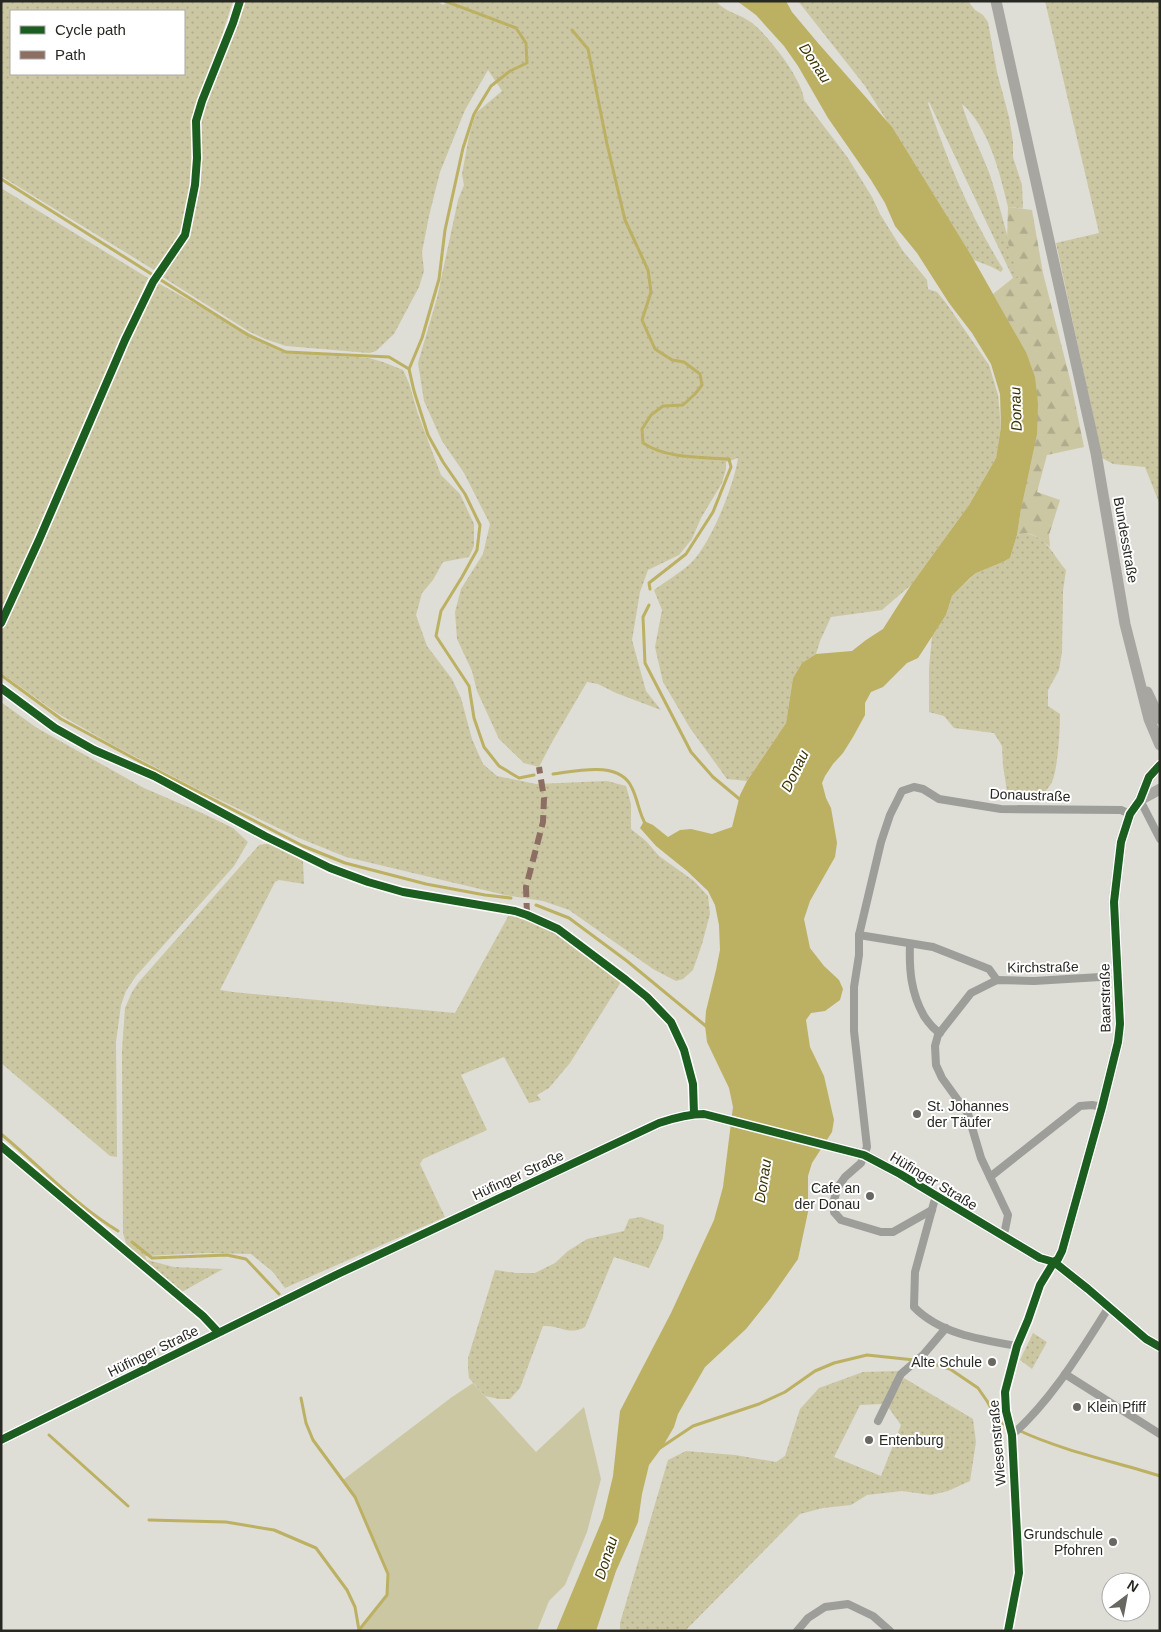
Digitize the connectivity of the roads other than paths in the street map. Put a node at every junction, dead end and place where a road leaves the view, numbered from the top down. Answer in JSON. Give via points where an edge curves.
{"nodes":[{"id":1,"x":996,"y":1,"type":"edge"},
{"id":2,"x":1136,"y":668,"type":"junction"},
{"id":3,"x":1160,"y":718,"type":"edge"},
{"id":4,"x":1160,"y":745,"type":"edge"},
{"id":5,"x":1160,"y":765,"type":"edge"},
{"id":6,"x":1160,"y":789,"type":"edge"},
{"id":7,"x":1140,"y":800,"type":"junction"},
{"id":8,"x":1130,"y":814,"type":"junction"},
{"id":9,"x":1160,"y":839,"type":"edge"},
{"id":10,"x":859,"y":935,"type":"junction"},
{"id":11,"x":910,"y":944,"type":"junction"},
{"id":12,"x":1117,"y":976,"type":"junction"},
{"id":13,"x":998,"y":980,"type":"junction"},
{"id":14,"x":940,"y":1033,"type":"junction"},
{"id":15,"x":1102,"y":1107,"type":"junction"},
{"id":16,"x":861,"y":1153,"type":"junction"},
{"id":17,"x":990,"y":1177,"type":"junction"},
{"id":18,"x":936,"y":1195,"type":"junction"},
{"id":19,"x":932,"y":1210,"type":"junction"},
{"id":20,"x":1002,"y":1235,"type":"junction"},
{"id":21,"x":1054,"y":1262,"type":"junction"},
{"id":22,"x":1110,"y":1308,"type":"junction"},
{"id":23,"x":946,"y":1328,"type":"junction"},
{"id":24,"x":1017,"y":1346,"type":"junction"},
{"id":25,"x":1160,"y":1347,"type":"edge"},
{"id":26,"x":1065,"y":1374,"type":"junction"},
{"id":27,"x":878,"y":1421,"type":"dead end"},
{"id":28,"x":1160,"y":1434,"type":"edge"},
{"id":29,"x":1012,"y":1435,"type":"junction"},
{"id":30,"x":1,"y":1440,"type":"edge"},
{"id":31,"x":797,"y":1631,"type":"edge"},
{"id":32,"x":890,"y":1631,"type":"edge"},
{"id":33,"x":1008,"y":1631,"type":"edge"}],
"edges":[{"from":1,"to":2,"type":"street","name":"Bundesstraße","via":[[1096,453]]},
{"from":2,"to":3,"type":"street","name":"Bundesstraße"},
{"from":2,"to":4,"type":"street","name":"Bundesstraße","via":[[1149,719]]},
{"from":5,"to":7,"type":"street","name":"Baarstraße","via":[[1149,777]]},
{"from":6,"to":7,"type":"street","name":"Baarstraße"},
{"from":7,"to":8,"type":"street","name":"Baarstraße"},
{"from":7,"to":9,"type":"street"},
{"from":8,"to":10,"type":"street","name":"Donaustraße","via":[[1121,810],[1001,809],[939,798],[914,787],[902,791],[881,842]]},
{"from":8,"to":12,"type":"street","name":"Baarstraße","via":[[1121,842],[1114,902]]},
{"from":10,"to":11,"type":"street"},
{"from":10,"to":16,"type":"street","name":"Donaustraße","via":[[854,1031],[867,1147]]},
{"from":11,"to":13,"type":"street","via":[[933,947],[989,969]]},
{"from":11,"to":14,"type":"street","via":[[909,965],[918,1006],[934,1030]]},
{"from":12,"to":13,"type":"street","name":"Kirchstraße"},
{"from":12,"to":15,"type":"street","name":"Baarstraße","via":[[1118,1042]]},
{"from":13,"to":14,"type":"street","name":"Kirchstraße","via":[[971,993]]},
{"from":14,"to":17,"type":"street","name":"Kirchstraße","via":[[935,1046],[936,1065],[968,1114]]},
{"from":15,"to":17,"type":"street","via":[[1080,1106]]},
{"from":15,"to":21,"type":"street","name":"Baarstraße","via":[[1062,1251]]},
{"from":16,"to":18,"type":"street","name":"Hüfinger Straße"},
{"from":16,"to":19,"type":"street","via":[[859,1167],[838,1186],[834,1212],[841,1220],[881,1232],[893,1232]]},
{"from":16,"to":30,"type":"street","name":"Hüfinger Straße","via":[[704,1114],[676,1117],[340,1273]]},
{"from":17,"to":20,"type":"street","name":"Kirchstraße","via":[[1008,1215]]},
{"from":18,"to":19,"type":"street"},
{"from":18,"to":20,"type":"street","name":"Hüfinger Straße"},
{"from":19,"to":23,"type":"street","via":[[915,1272],[914,1307],[922,1316]]},
{"from":20,"to":21,"type":"street","name":"Hüfinger Straße","via":[[1040,1258]]},
{"from":21,"to":22,"type":"street","name":"Hüfinger Straße"},
{"from":21,"to":24,"type":"street","name":"Wiesenstraße","via":[[1040,1285]]},
{"from":22,"to":25,"type":"street","name":"Hüfinger Straße"},
{"from":22,"to":26,"type":"street"},
{"from":23,"to":24,"type":"street","via":[[981,1340]]},
{"from":23,"to":27,"type":"street","via":[[901,1374]]},
{"from":24,"to":29,"type":"street","name":"Wiesenstraße","via":[[1005,1392]]},
{"from":26,"to":28,"type":"street"},
{"from":26,"to":29,"type":"street","via":[[1028,1421]]},
{"from":29,"to":33,"type":"street","name":"Wiesenstraße","via":[[1018,1572]]},
{"from":31,"to":32,"type":"street","via":[[808,1618],[825,1607],[848,1604],[873,1616]]}]}
